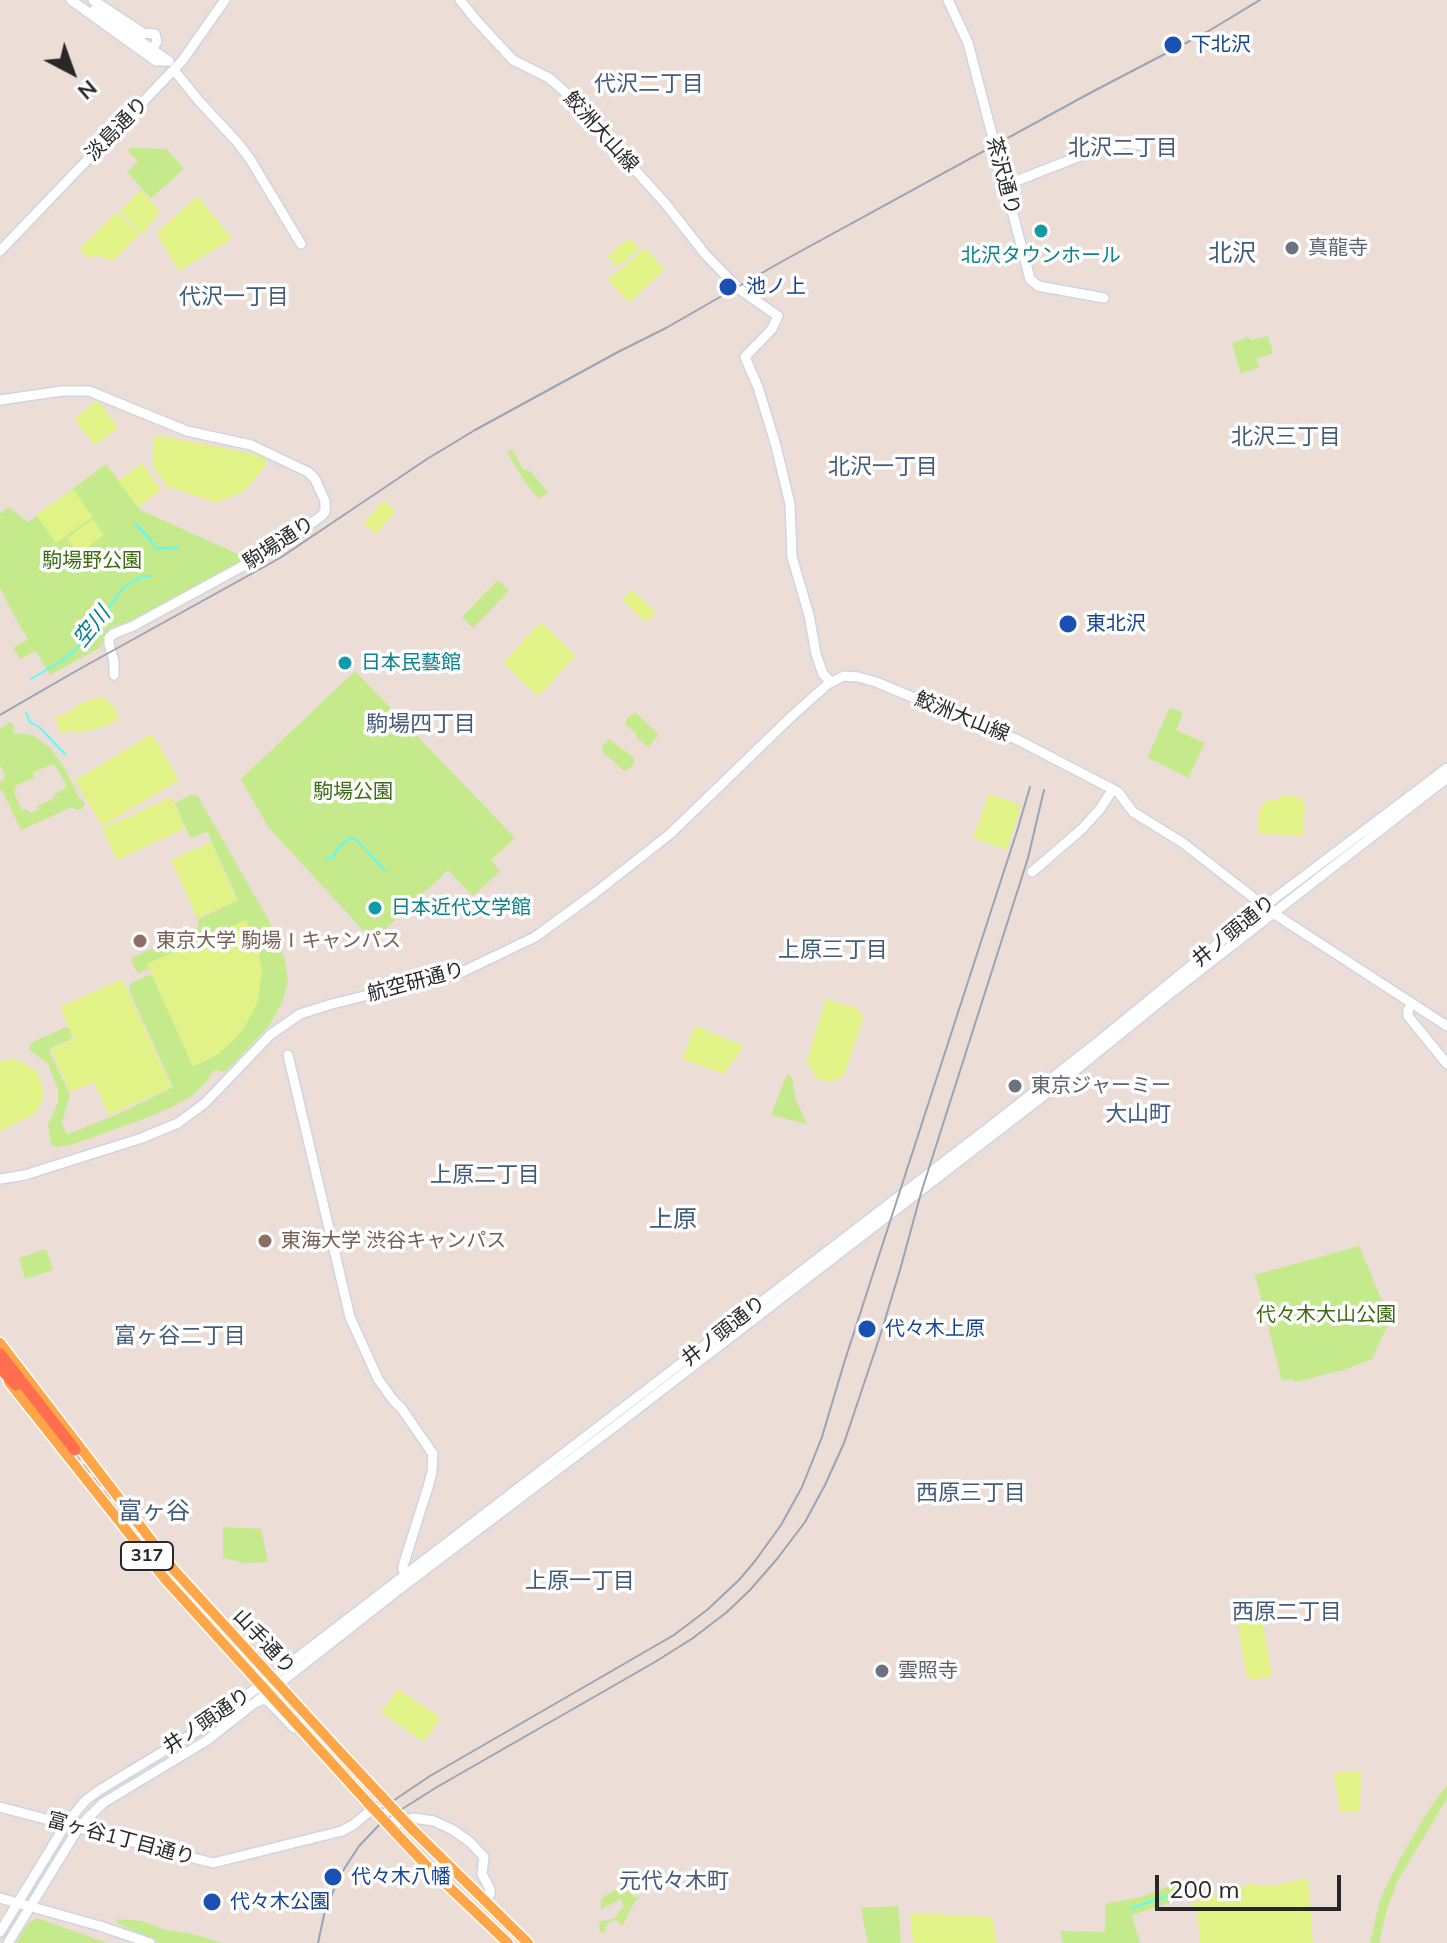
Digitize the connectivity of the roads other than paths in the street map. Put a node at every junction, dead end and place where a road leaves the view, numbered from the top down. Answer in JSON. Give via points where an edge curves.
{"nodes":[{"id":1,"x":71,"y":0,"type":"edge"},
{"id":2,"x":82,"y":0,"type":"edge"},
{"id":3,"x":93,"y":0,"type":"edge"},
{"id":4,"x":225,"y":0,"type":"edge"},
{"id":5,"x":460,"y":0,"type":"edge"},
{"id":6,"x":948,"y":0,"type":"edge"},
{"id":7,"x":105,"y":16,"type":"junction"},
{"id":8,"x":153,"y":49,"type":"junction"},
{"id":9,"x":173,"y":66,"type":"junction"},
{"id":10,"x":1145,"y":147,"type":"dead end"},
{"id":11,"x":1006,"y":185,"type":"junction"},
{"id":12,"x":301,"y":244,"type":"dead end"},
{"id":13,"x":0,"y":251,"type":"edge"},
{"id":14,"x":1104,"y":298,"type":"dead end"},
{"id":15,"x":0,"y":400,"type":"edge"},
{"id":16,"x":114,"y":675,"type":"dead end"},
{"id":17,"x":831,"y":682,"type":"junction"},
{"id":18,"x":1447,"y":768,"type":"edge"},
{"id":19,"x":1447,"y":778,"type":"edge"},
{"id":20,"x":1113,"y":789,"type":"junction"},
{"id":21,"x":1032,"y":872,"type":"dead end"},
{"id":22,"x":1269,"y":910,"type":"junction"},
{"id":23,"x":1412,"y":1004,"type":"junction"},
{"id":24,"x":1447,"y":1026,"type":"edge"},
{"id":25,"x":288,"y":1055,"type":"dead end"},
{"id":26,"x":1447,"y":1064,"type":"edge"},
{"id":27,"x":0,"y":1179,"type":"edge"},
{"id":28,"x":0,"y":1343,"type":"edge"},
{"id":29,"x":0,"y":1354,"type":"edge"},
{"id":30,"x":0,"y":1369,"type":"edge"},
{"id":31,"x":102,"y":1478,"type":"junction"},
{"id":32,"x":117,"y":1519,"type":"junction"},
{"id":33,"x":408,"y":1578,"type":"junction"},
{"id":34,"x":275,"y":1681,"type":"junction"},
{"id":35,"x":264,"y":1689,"type":"junction"},
{"id":36,"x":297,"y":1705,"type":"junction"},
{"id":37,"x":235,"y":1717,"type":"junction"},
{"id":38,"x":308,"y":1737,"type":"junction"},
{"id":39,"x":339,"y":1755,"type":"junction"},
{"id":40,"x":351,"y":1779,"type":"junction"},
{"id":41,"x":372,"y":1805,"type":"junction"},
{"id":42,"x":0,"y":1807,"type":"edge"},
{"id":43,"x":66,"y":1824,"type":"junction"},
{"id":44,"x":79,"y":1827,"type":"junction"},
{"id":45,"x":396,"y":1828,"type":"junction"},
{"id":46,"x":0,"y":1898,"type":"edge"},
{"id":47,"x":484,"y":1900,"type":"junction"},
{"id":48,"x":18,"y":1903,"type":"junction"},
{"id":49,"x":30,"y":1906,"type":"junction"},
{"id":50,"x":0,"y":1932,"type":"edge"},
{"id":51,"x":126,"y":1935,"type":"junction"},
{"id":52,"x":8,"y":1943,"type":"edge"},
{"id":53,"x":137,"y":1943,"type":"edge"},
{"id":54,"x":150,"y":1943,"type":"edge"},
{"id":55,"x":508,"y":1943,"type":"edge"},
{"id":56,"x":528,"y":1943,"type":"edge"}],
"edges":[{"from":1,"to":7,"type":"main road"},
{"from":2,"to":8,"type":"main road"},
{"from":3,"to":7,"type":"main road"},
{"from":4,"to":9,"type":"main road","name":"淡島通り"},
{"from":5,"to":17,"type":"main road","name":"鮫洲大山線","via":[[513,60],[563,90],[729,279],[778,316],[745,357],[790,504],[792,557],[816,654]]},
{"from":6,"to":11,"type":"main road","name":"茶沢通り","via":[[968,43]]},
{"from":7,"to":8,"type":"main road","via":[[155,34]]},
{"from":7,"to":9,"type":"main road","via":[[156,61]]},
{"from":8,"to":9,"type":"main road"},
{"from":9,"to":12,"type":"main road","via":[[250,159]]},
{"from":9,"to":13,"type":"main road","name":"淡島通り"},
{"from":10,"to":11,"type":"main road","via":[[1123,143],[1098,149]]},
{"from":11,"to":14,"type":"main road","name":"茶沢通り","via":[[1032,282]]},
{"from":15,"to":16,"type":"main road","name":"駒場通り","via":[[89,391],[187,431],[251,445],[308,472],[325,501],[320,517],[276,548],[113,634],[109,644]]},
{"from":17,"to":20,"type":"main road","name":"鮫洲大山線","via":[[847,675],[876,682],[1016,739]]},
{"from":17,"to":27,"type":"main road","name":"航空研通り","via":[[670,834],[535,937],[462,972],[300,1014],[270,1035],[205,1103],[178,1123]]},
{"from":18,"to":22,"type":"main road","name":"井ノ頭通り"},
{"from":19,"to":22,"type":"main road","name":"井ノ頭通り"},
{"from":20,"to":21,"type":"main road","via":[[1082,829]]},
{"from":20,"to":22,"type":"main road","name":"鮫洲大山線","via":[[1133,812],[1183,843]]},
{"from":22,"to":23,"type":"main road","name":"鮫洲大山線"},
{"from":22,"to":33,"type":"main road","name":"井ノ頭通り"},
{"from":23,"to":24,"type":"main road","name":"鮫洲大山線"},
{"from":23,"to":26,"type":"main road","via":[[1408,1016]]},
{"from":25,"to":33,"type":"main road","via":[[350,1317],[378,1379],[433,1454],[403,1566]]},
{"from":28,"to":31,"type":"main road","name":"山手通り","number":"317"},
{"from":29,"to":30,"type":"highway","via":[[74,1452]]},
{"from":30,"to":32,"type":"main road","name":"山手通り","number":"317"},
{"from":31,"to":32,"type":"main road","via":[[125,1515]]},
{"from":31,"to":34,"type":"main road","name":"山手通り","number":"317","via":[[174,1570]]},
{"from":32,"to":35,"type":"main road","name":"山手通り","number":"317"},
{"from":33,"to":34,"type":"main road","name":"井ノ頭通り"},
{"from":34,"to":35,"type":"main road","name":"井ノ頭通り"},
{"from":34,"to":36,"type":"main road","name":"山手通り","number":"317"},
{"from":35,"to":37,"type":"main road","name":"井ノ頭通り"},
{"from":35,"to":38,"type":"main road","name":"山手通り","number":"317"},
{"from":35,"to":43,"type":"main road","name":"井ノ頭通り","via":[[98,1791]]},
{"from":36,"to":38,"type":"main road","via":[[290,1710]]},
{"from":36,"to":39,"type":"main road","name":"山手通り","number":"317"},
{"from":37,"to":38,"type":"main road","via":[[266,1700]]},
{"from":37,"to":44,"type":"main road","name":"井ノ頭通り","via":[[188,1753],[109,1798]]},
{"from":38,"to":40,"type":"main road","name":"山手通り","number":"317"},
{"from":39,"to":40,"type":"main road","bridge":true,"via":[[354,1773]]},
{"from":39,"to":47,"type":"main road","name":"山手通り","number":"317","bridge":true},
{"from":40,"to":41,"type":"main road","name":"山手通り","number":"317"},
{"from":41,"to":44,"type":"main road","name":"富ヶ谷1丁目通り","via":[[342,1831],[213,1863]]},
{"from":41,"to":45,"type":"main road","name":"山手通り","number":"317","bridge":true},
{"from":42,"to":43,"type":"main road","name":"富ヶ谷1丁目通り"},
{"from":43,"to":44,"type":"main road","name":"富ヶ谷1丁目通り"},
{"from":43,"to":48,"type":"main road","name":"井ノ頭通り"},
{"from":44,"to":49,"type":"main road","name":"井ノ頭通り"},
{"from":45,"to":47,"type":"main road","via":[[405,1820],[434,1821],[476,1847],[484,1857],[482,1874],[490,1891]]},
{"from":45,"to":55,"type":"main road","name":"山手通り","number":"317","via":[[425,1864]]},
{"from":46,"to":48,"type":"main road"},
{"from":47,"to":56,"type":"main road","name":"山手通り","number":"317"},
{"from":48,"to":49,"type":"main road"},
{"from":48,"to":50,"type":"main road","name":"井ノ頭通り"},
{"from":49,"to":51,"type":"main road"},
{"from":49,"to":52,"type":"main road","name":"井ノ頭通り"},
{"from":51,"to":53,"type":"main road"},
{"from":51,"to":54,"type":"main road"}]}
